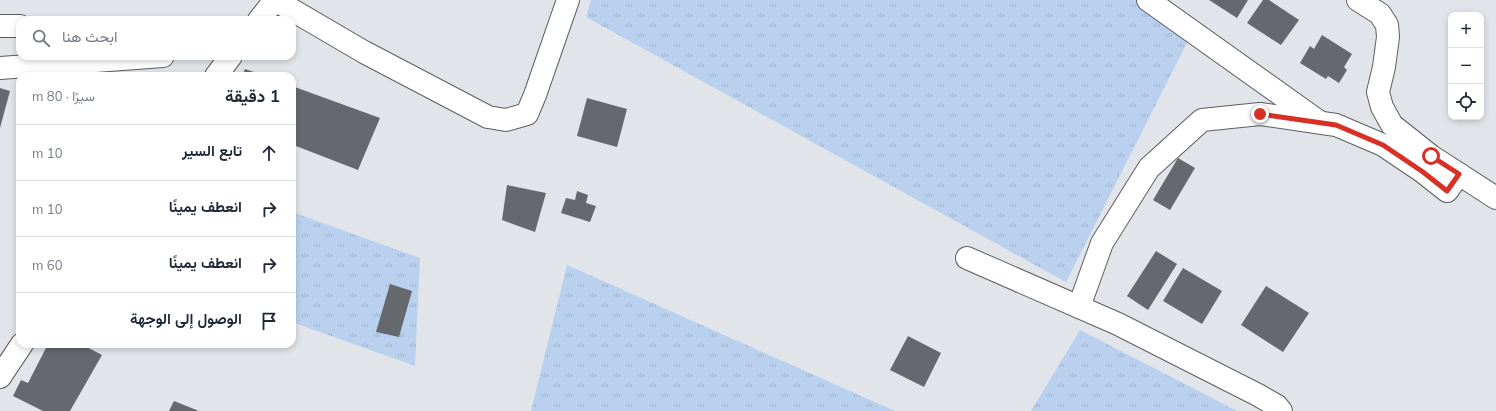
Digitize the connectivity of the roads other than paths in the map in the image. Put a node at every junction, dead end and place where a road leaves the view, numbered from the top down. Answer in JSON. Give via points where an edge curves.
{"nodes":[{"id":1,"x":275,"y":0,"type":"edge"},
{"id":2,"x":568,"y":0,"type":"edge"},
{"id":3,"x":1148,"y":0,"type":"edge"},
{"id":4,"x":1358,"y":0,"type":"edge"},
{"id":5,"x":262,"y":16,"type":"edge"},
{"id":6,"x":0,"y":26,"type":"edge"},
{"id":7,"x":16,"y":26,"type":"edge"},
{"id":8,"x":109,"y":60,"type":"edge"},
{"id":9,"x":228,"y":60,"type":"edge"},
{"id":10,"x":0,"y":68,"type":"edge"},
{"id":11,"x":219,"y":72,"type":"edge"},
{"id":12,"x":1321,"y":123,"type":"junction"},
{"id":13,"x":1459,"y":174,"type":"junction"},
{"id":14,"x":1496,"y":198,"type":"edge"},
{"id":15,"x":967,"y":258,"type":"dead end"},
{"id":16,"x":1078,"y":307,"type":"junction"},
{"id":17,"x":19,"y":348,"type":"edge"},
{"id":18,"x":0,"y":376,"type":"edge"},
{"id":19,"x":1281,"y":411,"type":"edge"}],
"edges":[{"from":1,"to":2,"type":"street","via":[[364,52],[488,117],[506,120],[526,114]]},
{"from":1,"to":5,"type":"street"},
{"from":3,"to":12,"type":"street"},
{"from":4,"to":13,"type":"street","via":[[1380,14],[1387,25],[1384,67],[1378,92],[1382,107],[1392,125]]},
{"from":6,"to":7,"type":"street"},
{"from":8,"to":10,"type":"street"},
{"from":9,"to":11,"type":"street"},
{"from":12,"to":13,"type":"street","via":[[1336,125],[1383,145],[1447,191]]},
{"from":12,"to":16,"type":"street","via":[[1260,114],[1202,120],[1149,168],[1102,243]]},
{"from":13,"to":14,"type":"street"},
{"from":15,"to":16,"type":"street"},
{"from":16,"to":19,"type":"street","via":[[1118,324],[1258,395]]},
{"from":17,"to":18,"type":"street"}]}
